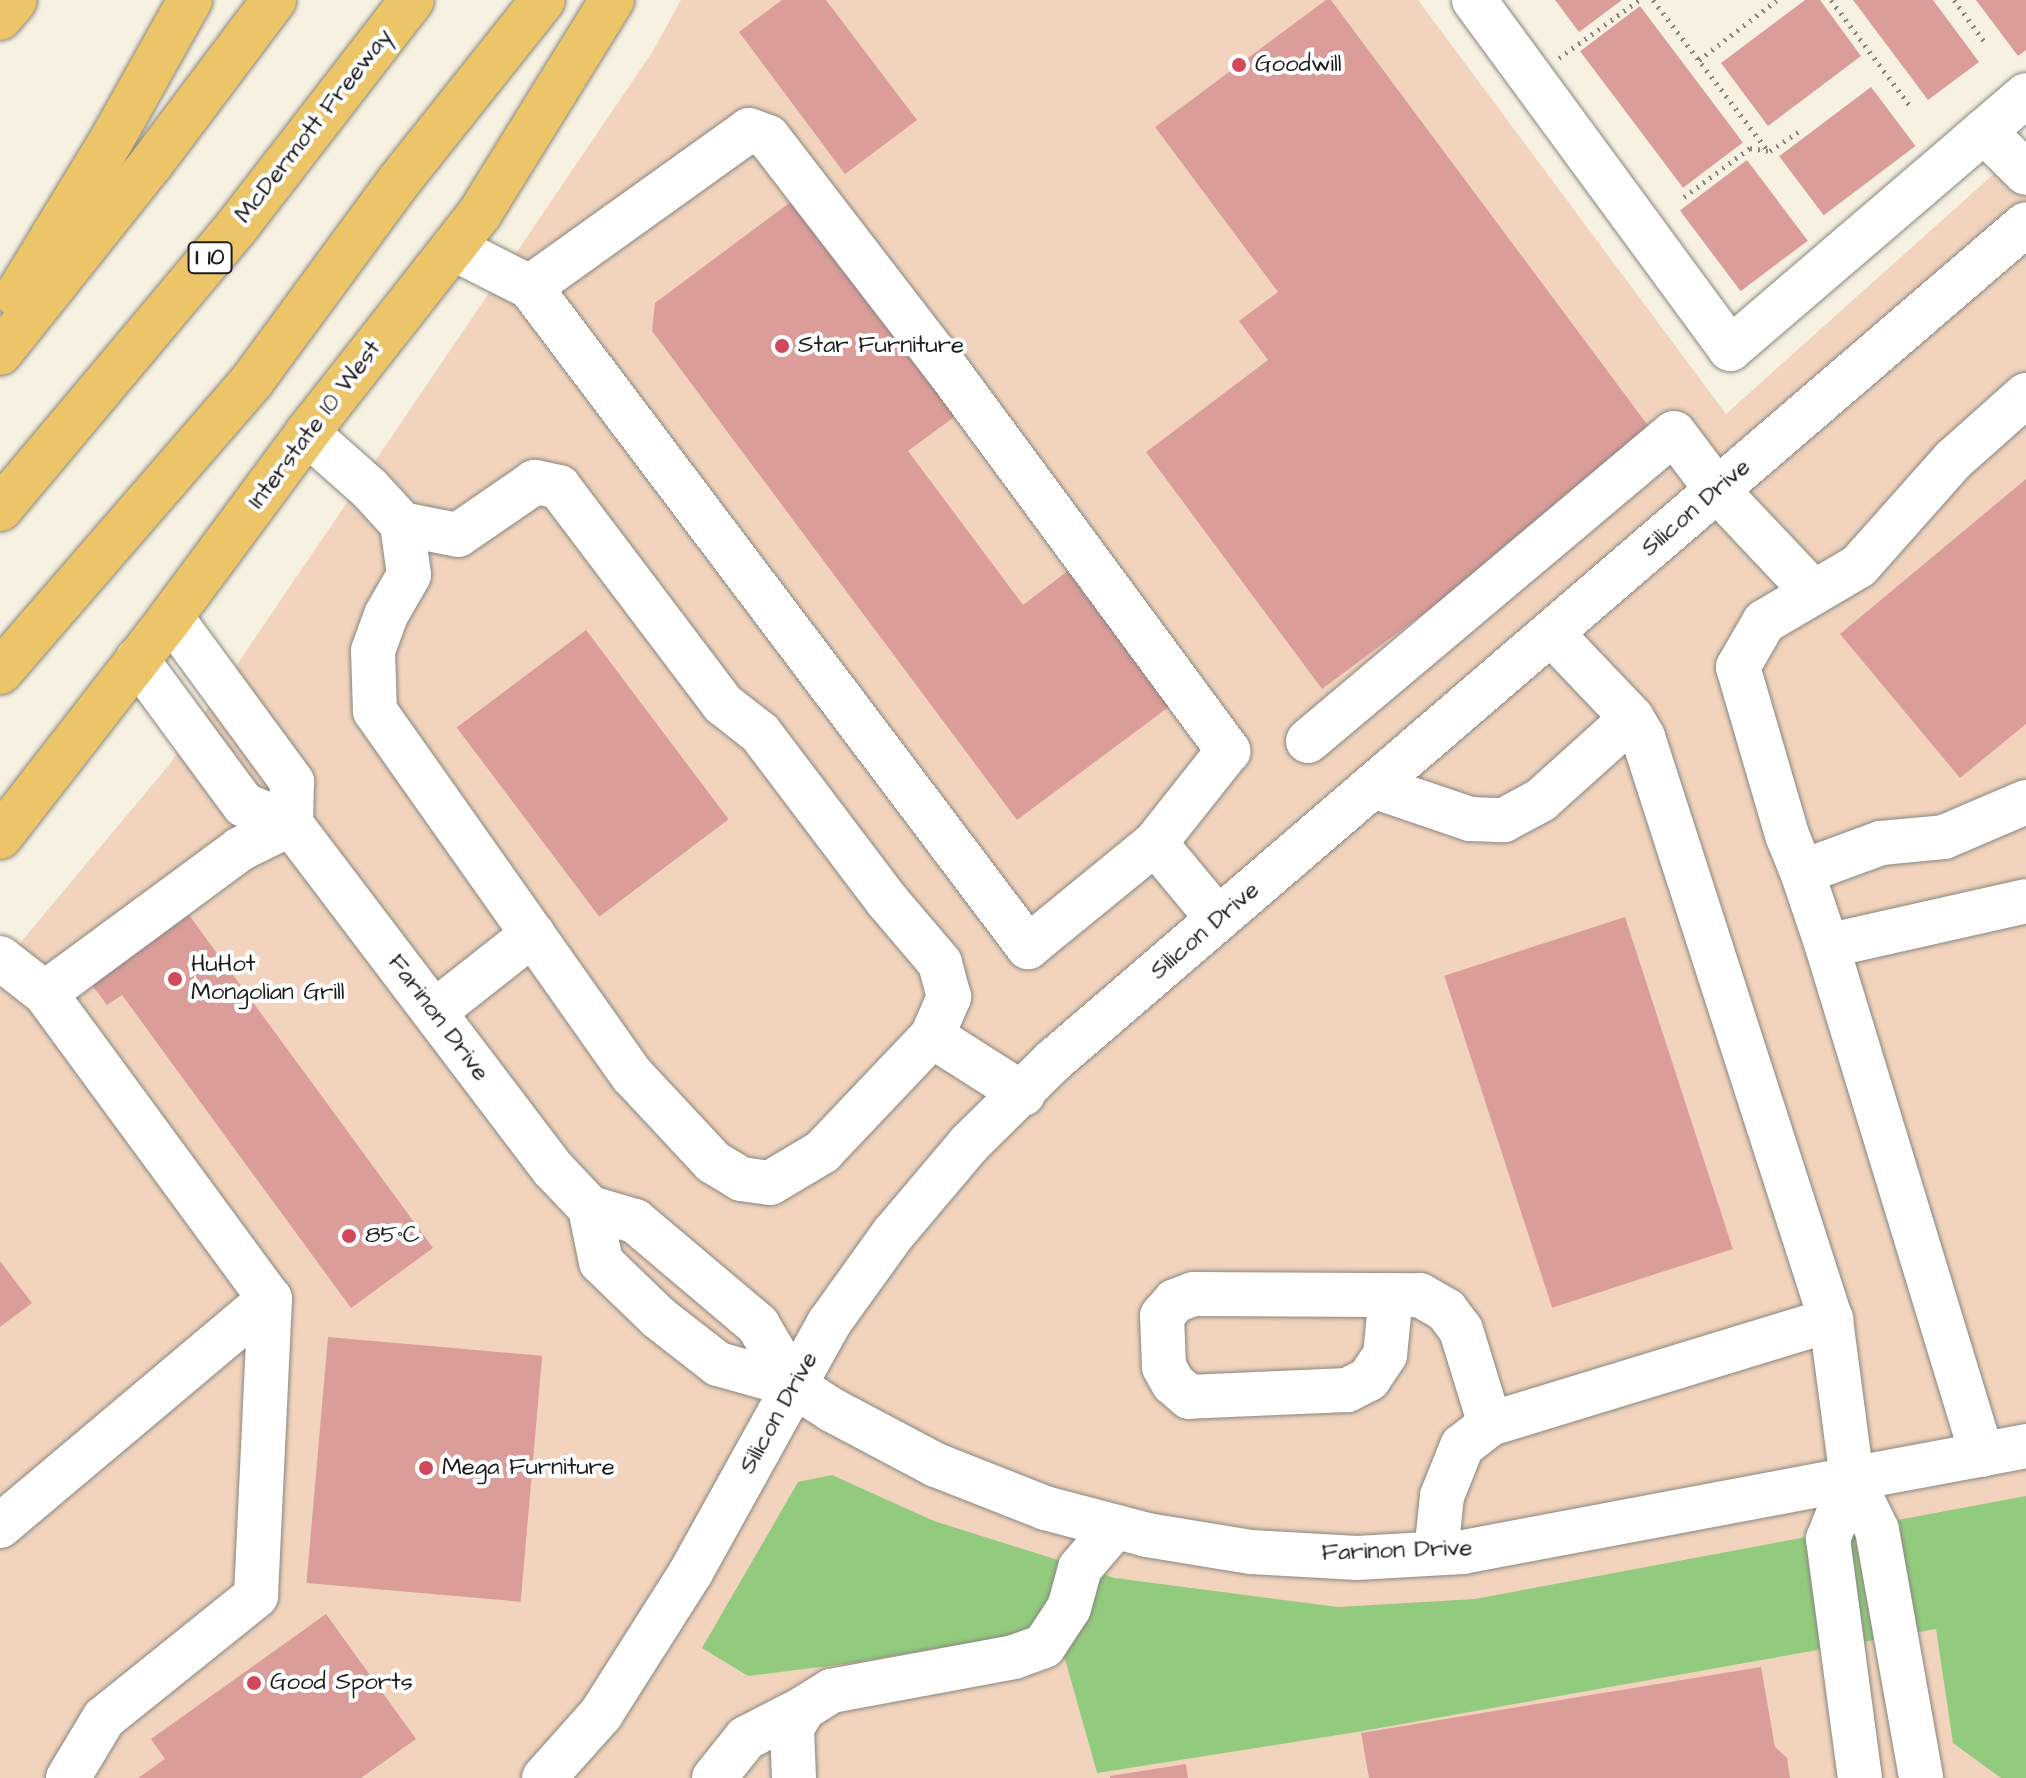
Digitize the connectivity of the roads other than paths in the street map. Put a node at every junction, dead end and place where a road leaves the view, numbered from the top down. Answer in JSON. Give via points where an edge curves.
{"nodes":[{"id":1,"x":15,"y":0,"type":"edge"},
{"id":2,"x":190,"y":0,"type":"edge"},
{"id":3,"x":274,"y":0,"type":"edge"},
{"id":4,"x":412,"y":0,"type":"edge"},
{"id":5,"x":543,"y":0,"type":"edge"},
{"id":6,"x":612,"y":0,"type":"edge"},
{"id":7,"x":1474,"y":0,"type":"edge"},
{"id":8,"x":0,"y":18,"type":"edge"},
{"id":9,"x":2026,"y":95,"type":"edge"},
{"id":10,"x":1984,"y":131,"type":"junction"},
{"id":11,"x":2026,"y":173,"type":"edge"},
{"id":12,"x":2026,"y":224,"type":"edge"},
{"id":13,"x":453,"y":248,"type":"junction"},
{"id":14,"x":530,"y":287,"type":"junction"},
{"id":15,"x":0,"y":323,"type":"edge"},
{"id":16,"x":0,"y":353,"type":"edge"},
{"id":17,"x":2026,"y":395,"type":"edge"},
{"id":18,"x":307,"y":433,"type":"junction"},
{"id":19,"x":1717,"y":490,"type":"junction"},
{"id":20,"x":0,"y":509,"type":"edge"},
{"id":21,"x":402,"y":524,"type":"junction"},
{"id":22,"x":458,"y":535,"type":"junction"},
{"id":23,"x":409,"y":575,"type":"junction"},
{"id":24,"x":1814,"y":593,"type":"junction"},
{"id":25,"x":171,"y":617,"type":"junction"},
{"id":26,"x":1551,"y":633,"type":"junction"},
{"id":27,"x":137,"y":660,"type":"junction"},
{"id":28,"x":0,"y":672,"type":"edge"},
{"id":29,"x":1632,"y":718,"type":"junction"},
{"id":30,"x":1308,"y":741,"type":"dead end"},
{"id":31,"x":1373,"y":786,"type":"junction"},
{"id":32,"x":2026,"y":802,"type":"edge"},
{"id":33,"x":291,"y":824,"type":"junction"},
{"id":34,"x":0,"y":837,"type":"edge"},
{"id":35,"x":1155,"y":843,"type":"junction"},
{"id":36,"x":1802,"y":872,"type":"junction"},
{"id":37,"x":2026,"y":901,"type":"edge"},
{"id":38,"x":1218,"y":919,"type":"junction"},
{"id":39,"x":533,"y":934,"type":"junction"},
{"id":40,"x":1827,"y":946,"type":"junction"},
{"id":41,"x":0,"y":958,"type":"edge"},
{"id":42,"x":45,"y":993,"type":"junction"},
{"id":43,"x":434,"y":1012,"type":"junction"},
{"id":44,"x":932,"y":1036,"type":"junction"},
{"id":45,"x":1023,"y":1094,"type":"junction"},
{"id":46,"x":590,"y":1208,"type":"junction"},
{"id":47,"x":1391,"y":1295,"type":"junction"},
{"id":48,"x":270,"y":1299,"type":"junction"},
{"id":49,"x":1831,"y":1320,"type":"junction"},
{"id":50,"x":793,"y":1385,"type":"junction"},
{"id":51,"x":1490,"y":1424,"type":"junction"},
{"id":52,"x":2026,"y":1446,"type":"edge"},
{"id":53,"x":1982,"y":1455,"type":"junction"},
{"id":54,"x":1852,"y":1479,"type":"junction"},
{"id":55,"x":0,"y":1526,"type":"edge"},
{"id":56,"x":1115,"y":1527,"type":"junction"},
{"id":57,"x":1436,"y":1553,"type":"junction"},
{"id":58,"x":804,"y":1708,"type":"junction"},
{"id":59,"x":68,"y":1778,"type":"edge"},
{"id":60,"x":544,"y":1778,"type":"edge"},
{"id":61,"x":714,"y":1778,"type":"edge"},
{"id":62,"x":794,"y":1778,"type":"edge"},
{"id":63,"x":1860,"y":1778,"type":"edge"},
{"id":64,"x":1921,"y":1778,"type":"edge"}],
"edges":[{"from":1,"to":8,"type":"main road"},
{"from":2,"to":15,"type":"main road"},
{"from":3,"to":16,"type":"main road"},
{"from":4,"to":20,"type":"main road","name":"McDermott Freeway","number":"I 10","via":[[235,229]]},
{"from":5,"to":28,"type":"main road","via":[[399,181],[252,381]]},
{"from":6,"to":13,"type":"main road","name":"Interstate 10 West"},
{"from":7,"to":10,"type":"street","via":[[1730,349]]},
{"from":9,"to":10,"type":"street"},
{"from":10,"to":11,"type":"street"},
{"from":12,"to":19,"type":"street","name":"Silicon Drive"},
{"from":13,"to":14,"type":"street"},
{"from":13,"to":18,"type":"main road","name":"Interstate 10 West"},
{"from":14,"to":35,"type":"street","via":[[1028,947]]},
{"from":14,"to":35,"type":"street","via":[[749,130],[768,137],[959,384],[1228,751]]},
{"from":17,"to":24,"type":"street","via":[[1953,460],[1859,566]]},
{"from":18,"to":21,"type":"street"},
{"from":18,"to":25,"type":"main road","name":"Interstate 10 West"},
{"from":19,"to":24,"type":"street"},
{"from":19,"to":26,"type":"street","name":"Silicon Drive"},
{"from":19,"to":30,"type":"street","via":[[1674,433]]},
{"from":21,"to":22,"type":"street"},
{"from":21,"to":23,"type":"street"},
{"from":22,"to":23,"type":"street"},
{"from":22,"to":44,"type":"street","via":[[535,482],[559,487],[723,704],[760,733],[940,963],[949,997]]},
{"from":23,"to":39,"type":"street","via":[[373,651],[375,711]]},
{"from":24,"to":36,"type":"street","via":[[1764,622],[1738,667]]},
{"from":25,"to":27,"type":"main road","name":"Interstate 10 West"},
{"from":25,"to":33,"type":"street","via":[[292,782]]},
{"from":26,"to":29,"type":"street"},
{"from":26,"to":31,"type":"street","name":"Silicon Drive"},
{"from":27,"to":33,"type":"street","via":[[244,805]]},
{"from":27,"to":34,"type":"main road","name":"Interstate 10 West"},
{"from":29,"to":31,"type":"street","via":[[1541,800],[1504,820],[1470,819]]},
{"from":29,"to":49,"type":"street","via":[[1643,737]]},
{"from":31,"to":38,"type":"street","name":"Silicon Drive"},
{"from":32,"to":36,"type":"street","via":[[1944,837],[1881,843]]},
{"from":33,"to":42,"type":"street","via":[[240,849]]},
{"from":33,"to":43,"type":"street","name":"Farinon Drive"},
{"from":35,"to":38,"type":"street"},
{"from":36,"to":40,"type":"street"},
{"from":37,"to":40,"type":"street"},
{"from":38,"to":45,"type":"street","name":"Silicon Drive","via":[[1053,1061]]},
{"from":39,"to":43,"type":"street"},
{"from":39,"to":44,"type":"street","via":[[632,1075],[713,1162],[741,1179],[770,1183],[822,1152]]},
{"from":40,"to":53,"type":"street"},
{"from":41,"to":42,"type":"street"},
{"from":42,"to":48,"type":"street"},
{"from":43,"to":46,"type":"street","name":"Farinon Drive","via":[[553,1169]]},
{"from":44,"to":45,"type":"street"},
{"from":45,"to":50,"type":"street","name":"Silicon Drive","via":[[969,1144],[893,1234],[829,1323]]},
{"from":46,"to":50,"type":"street","name":"Farinon Drive","via":[[635,1221],[758,1325]]},
{"from":46,"to":50,"type":"street","name":"Farinon Drive","via":[[601,1262],[659,1318],[718,1364]]},
{"from":47,"to":47,"type":"street","via":[[1193,1294],[1175,1301],[1162,1316],[1164,1367],[1189,1397],[1347,1390],[1369,1379],[1385,1355]]},
{"from":47,"to":51,"type":"street","via":[[1420,1295],[1446,1310],[1461,1330]]},
{"from":48,"to":55,"type":"street"},
{"from":48,"to":59,"type":"street","via":[[256,1596],[104,1718]]},
{"from":49,"to":51,"type":"street"},
{"from":49,"to":54,"type":"street"},
{"from":50,"to":56,"type":"street","name":"Farinon Drive","via":[[936,1465],[1045,1508]]},
{"from":50,"to":60,"type":"street","name":"Silicon Drive","via":[[691,1572],[601,1714]]},
{"from":51,"to":57,"type":"street","via":[[1462,1446],[1442,1496]]},
{"from":52,"to":53,"type":"street","name":"Farinon Drive"},
{"from":53,"to":54,"type":"street","name":"Farinon Drive"},
{"from":54,"to":57,"type":"street","name":"Farinon Drive"},
{"from":54,"to":63,"type":"street","via":[[1828,1539]]},
{"from":54,"to":64,"type":"street","via":[[1877,1530]]},
{"from":56,"to":57,"type":"street","name":"Farinon Drive","via":[[1251,1552],[1357,1558]]},
{"from":56,"to":58,"type":"street","via":[[1080,1568],[1069,1608],[1044,1646],[1014,1657],[831,1691]]},
{"from":58,"to":61,"type":"street","via":[[746,1738]]},
{"from":58,"to":62,"type":"street","via":[[792,1728]]}]}
